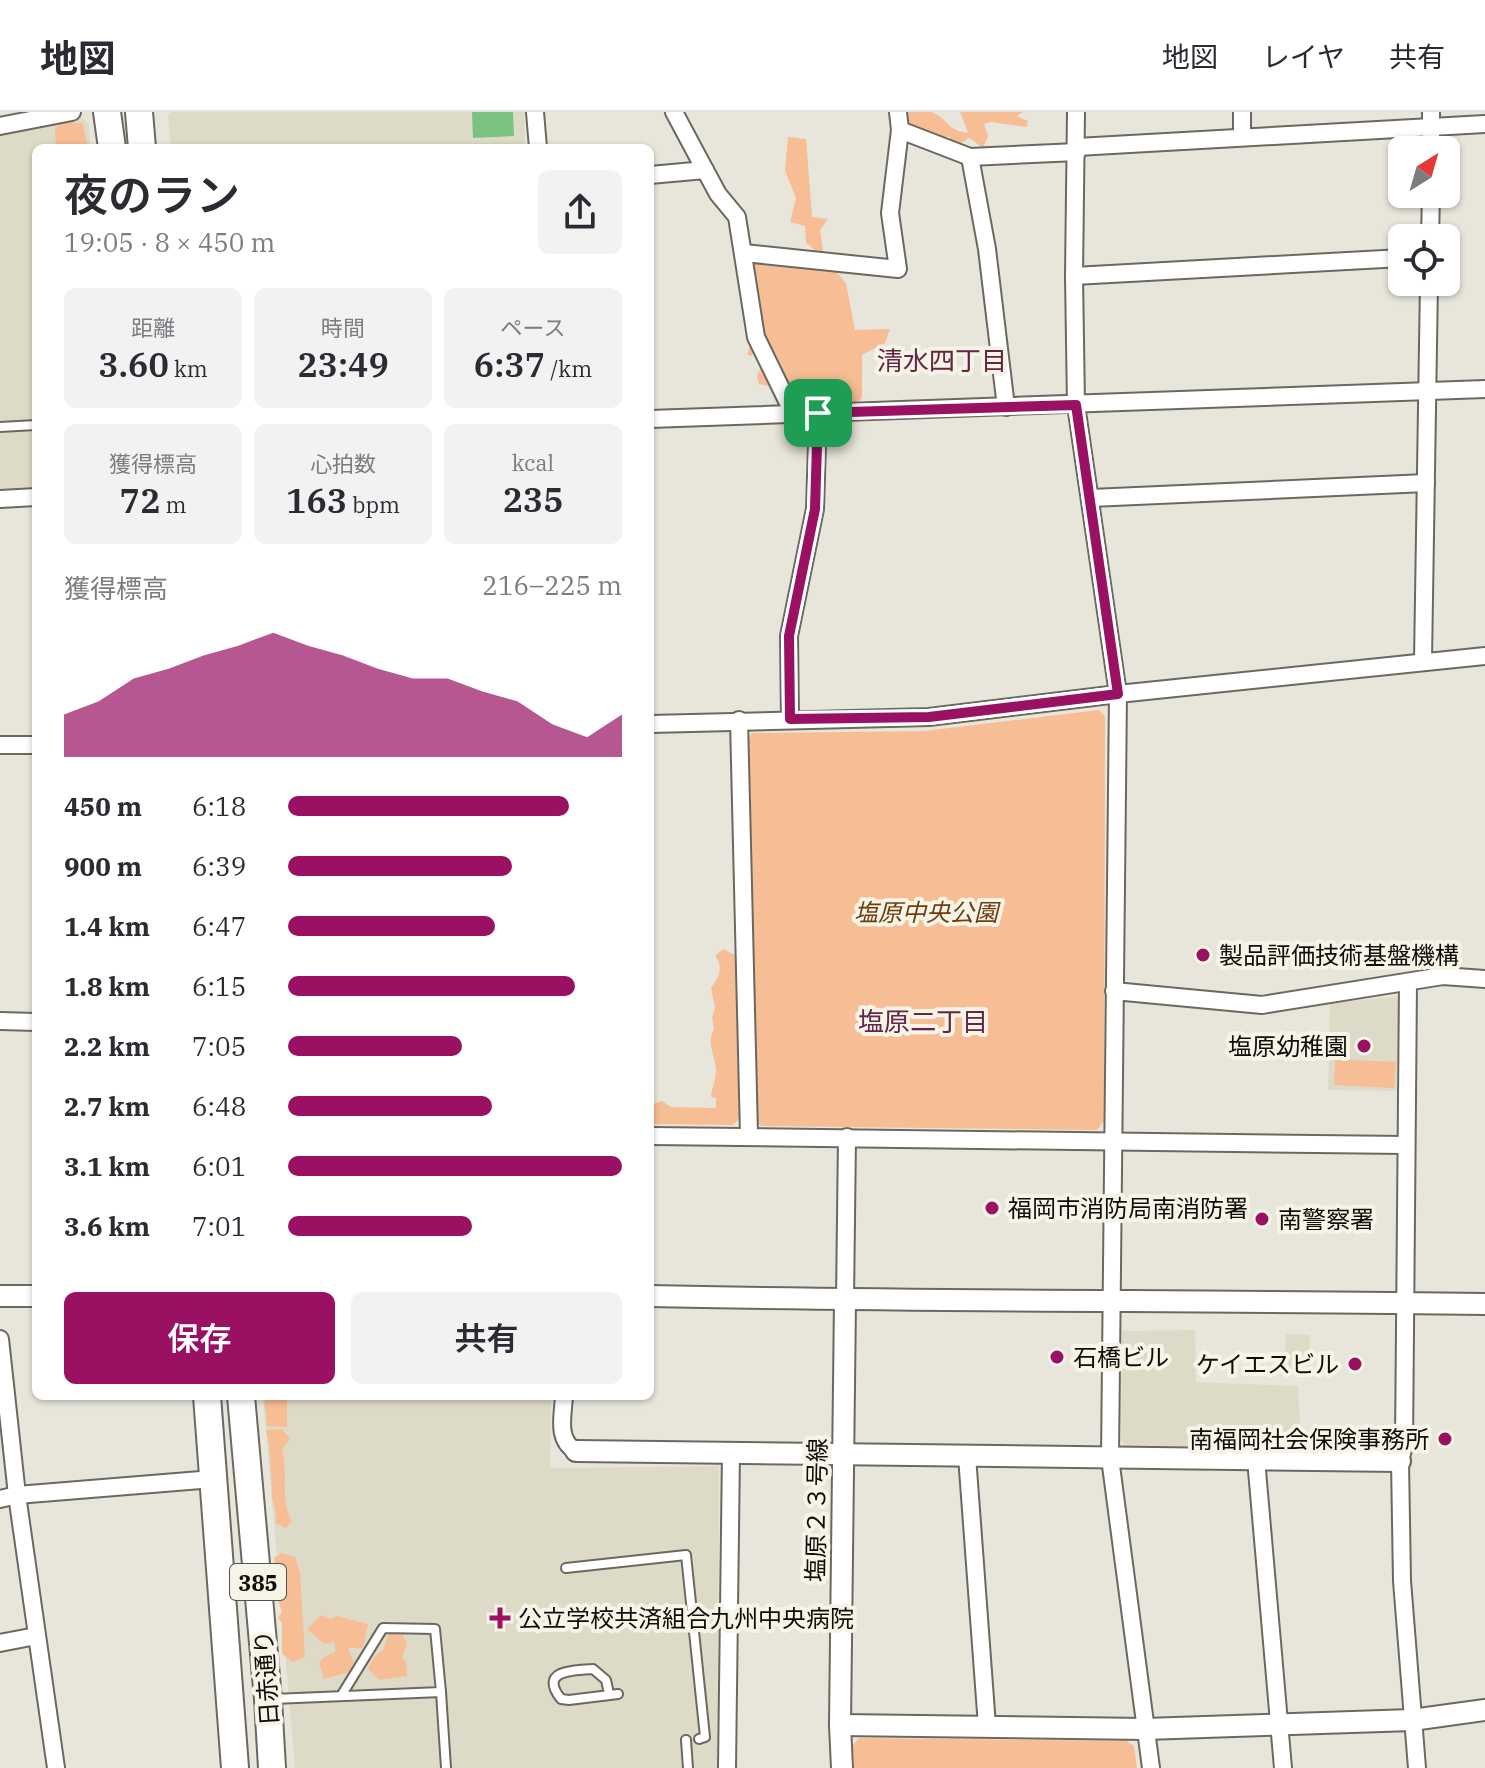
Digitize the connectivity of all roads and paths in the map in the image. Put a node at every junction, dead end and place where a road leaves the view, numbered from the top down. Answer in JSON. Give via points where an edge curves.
{"nodes":[{"id":1,"x":72,"y":112,"type":"edge"},
{"id":2,"x":107,"y":112,"type":"edge"},
{"id":3,"x":139,"y":112,"type":"edge"},
{"id":4,"x":535,"y":112,"type":"edge"},
{"id":5,"x":674,"y":112,"type":"edge"},
{"id":6,"x":898,"y":112,"type":"edge"},
{"id":7,"x":1076,"y":112,"type":"edge"},
{"id":8,"x":1242,"y":112,"type":"edge"},
{"id":9,"x":1431,"y":119,"type":"edge"},
{"id":10,"x":1485,"y":124,"type":"edge"},
{"id":11,"x":0,"y":126,"type":"edge"},
{"id":12,"x":900,"y":130,"type":"junction"},
{"id":13,"x":1242,"y":137,"type":"junction"},
{"id":14,"x":111,"y":144,"type":"edge"},
{"id":15,"x":142,"y":144,"type":"edge"},
{"id":16,"x":538,"y":144,"type":"edge"},
{"id":17,"x":1077,"y":150,"type":"junction"},
{"id":18,"x":970,"y":157,"type":"junction"},
{"id":19,"x":705,"y":170,"type":"junction"},
{"id":20,"x":654,"y":175,"type":"edge"},
{"id":21,"x":744,"y":253,"type":"junction"},
{"id":22,"x":1388,"y":259,"type":"edge"},
{"id":23,"x":1074,"y":276,"type":"junction"},
{"id":24,"x":1429,"y":296,"type":"edge"},
{"id":25,"x":1429,"y":389,"type":"junction"},
{"id":26,"x":1485,"y":389,"type":"edge"},
{"id":27,"x":1076,"y":405,"type":"junction"},
{"id":28,"x":1006,"y":407,"type":"junction"},
{"id":29,"x":793,"y":413,"type":"junction"},
{"id":30,"x":818,"y":413,"type":"junction"},
{"id":31,"x":654,"y":419,"type":"edge"},
{"id":32,"x":32,"y":425,"type":"edge"},
{"id":33,"x":0,"y":427,"type":"edge"},
{"id":34,"x":1426,"y":483,"type":"junction"},
{"id":35,"x":32,"y":497,"type":"edge"},
{"id":36,"x":1091,"y":498,"type":"junction"},
{"id":37,"x":0,"y":499,"type":"edge"},
{"id":38,"x":1485,"y":656,"type":"edge"},
{"id":39,"x":1423,"y":661,"type":"junction"},
{"id":40,"x":1118,"y":694,"type":"junction"},
{"id":41,"x":790,"y":719,"type":"junction"},
{"id":42,"x":739,"y":720,"type":"junction"},
{"id":43,"x":654,"y":724,"type":"edge"},
{"id":44,"x":0,"y":745,"type":"edge"},
{"id":45,"x":32,"y":745,"type":"edge"},
{"id":46,"x":1485,"y":979,"type":"edge"},
{"id":47,"x":1408,"y":983,"type":"junction"},
{"id":48,"x":1114,"y":991,"type":"junction"},
{"id":49,"x":0,"y":1021,"type":"edge"},
{"id":50,"x":32,"y":1022,"type":"edge"},
{"id":51,"x":749,"y":1135,"type":"junction"},
{"id":52,"x":654,"y":1136,"type":"edge"},
{"id":53,"x":847,"y":1137,"type":"junction"},
{"id":54,"x":1113,"y":1141,"type":"junction"},
{"id":55,"x":1405,"y":1145,"type":"junction"},
{"id":56,"x":0,"y":1296,"type":"edge"},
{"id":57,"x":32,"y":1296,"type":"edge"},
{"id":58,"x":654,"y":1296,"type":"edge"},
{"id":59,"x":1114,"y":1299,"type":"junction"},
{"id":60,"x":845,"y":1300,"type":"junction"},
{"id":61,"x":1404,"y":1303,"type":"junction"},
{"id":62,"x":1485,"y":1304,"type":"edge"},
{"id":63,"x":0,"y":1339,"type":"edge"},
{"id":64,"x":207,"y":1400,"type":"edge"},
{"id":65,"x":241,"y":1400,"type":"edge"},
{"id":66,"x":564,"y":1400,"type":"edge"},
{"id":67,"x":576,"y":1451,"type":"joint"},
{"id":68,"x":731,"y":1452,"type":"junction"},
{"id":69,"x":843,"y":1454,"type":"junction"},
{"id":70,"x":967,"y":1456,"type":"junction"},
{"id":71,"x":1110,"y":1458,"type":"junction"},
{"id":72,"x":1256,"y":1459,"type":"junction"},
{"id":73,"x":1400,"y":1461,"type":"junction"},
{"id":74,"x":213,"y":1479,"type":"junction"},
{"id":75,"x":8,"y":1497,"type":"edge"},
{"id":76,"x":566,"y":1568,"type":"dead end"},
{"id":77,"x":36,"y":1636,"type":"junction"},
{"id":78,"x":0,"y":1643,"type":"edge"},
{"id":79,"x":700,"y":1686,"type":"junction"},
{"id":80,"x":690,"y":1687,"type":"dead end"},
{"id":81,"x":441,"y":1692,"type":"junction"},
{"id":82,"x":614,"y":1694,"type":"joint"},
{"id":83,"x":341,"y":1696,"type":"junction"},
{"id":84,"x":268,"y":1699,"type":"junction"},
{"id":85,"x":1485,"y":1710,"type":"edge"},
{"id":86,"x":1412,"y":1720,"type":"junction"},
{"id":87,"x":1278,"y":1724,"type":"junction"},
{"id":88,"x":840,"y":1725,"type":"junction"},
{"id":89,"x":987,"y":1726,"type":"junction"},
{"id":90,"x":1145,"y":1729,"type":"junction"},
{"id":91,"x":699,"y":1739,"type":"dead end"},
{"id":92,"x":686,"y":1740,"type":"dead end"},
{"id":93,"x":56,"y":1768,"type":"edge"},
{"id":94,"x":235,"y":1768,"type":"edge"},
{"id":95,"x":272,"y":1768,"type":"edge"},
{"id":96,"x":446,"y":1768,"type":"edge"},
{"id":97,"x":688,"y":1768,"type":"edge"},
{"id":98,"x":727,"y":1768,"type":"edge"},
{"id":99,"x":842,"y":1768,"type":"edge"},
{"id":100,"x":1151,"y":1768,"type":"edge"},
{"id":101,"x":1283,"y":1768,"type":"edge"},
{"id":102,"x":1417,"y":1768,"type":"edge"}],
"edges":[{"from":1,"to":11,"type":"street"},
{"from":2,"to":14,"type":"highway"},
{"from":3,"to":15,"type":"highway"},
{"from":4,"to":16,"type":"street"},
{"from":5,"to":19,"type":"street"},
{"from":6,"to":12,"type":"street"},
{"from":7,"to":17,"type":"street"},
{"from":8,"to":13,"type":"street"},
{"from":9,"to":10,"type":"street"},
{"from":9,"to":13,"type":"street"},
{"from":12,"to":18,"type":"street"},
{"from":12,"to":21,"type":"street","via":[[890,213],[898,269]]},
{"from":13,"to":17,"type":"street"},
{"from":17,"to":18,"type":"street"},
{"from":17,"to":23,"type":"street"},
{"from":18,"to":28,"type":"street"},
{"from":19,"to":20,"type":"street"},
{"from":19,"to":21,"type":"street","via":[[737,217]]},
{"from":21,"to":29,"type":"street","via":[[756,337]]},
{"from":22,"to":23,"type":"street"},
{"from":23,"to":27,"type":"street"},
{"from":24,"to":25,"type":"street"},
{"from":25,"to":26,"type":"street"},
{"from":25,"to":27,"type":"street"},
{"from":25,"to":34,"type":"street"},
{"from":27,"to":28,"type":"street"},
{"from":27,"to":36,"type":"street"},
{"from":28,"to":30,"type":"street"},
{"from":29,"to":30,"type":"street"},
{"from":29,"to":31,"type":"street"},
{"from":30,"to":41,"type":"street","via":[[815,509],[789,636]]},
{"from":32,"to":33,"type":"lane"},
{"from":34,"to":36,"type":"street"},
{"from":34,"to":39,"type":"street"},
{"from":35,"to":37,"type":"street"},
{"from":36,"to":40,"type":"street"},
{"from":38,"to":39,"type":"street"},
{"from":39,"to":40,"type":"street"},
{"from":40,"to":41,"type":"street","via":[[929,717]]},
{"from":40,"to":48,"type":"street"},
{"from":41,"to":42,"type":"street"},
{"from":42,"to":43,"type":"street"},
{"from":42,"to":51,"type":"street"},
{"from":44,"to":45,"type":"street"},
{"from":46,"to":47,"type":"street","via":[[1443,976]]},
{"from":47,"to":48,"type":"street","via":[[1262,1005]]},
{"from":47,"to":55,"type":"street"},
{"from":48,"to":54,"type":"street"},
{"from":49,"to":50,"type":"street"},
{"from":51,"to":52,"type":"street"},
{"from":51,"to":53,"type":"street"},
{"from":53,"to":54,"type":"street"},
{"from":53,"to":60,"type":"street"},
{"from":54,"to":55,"type":"street"},
{"from":54,"to":59,"type":"street"},
{"from":55,"to":61,"type":"street"},
{"from":56,"to":57,"type":"street"},
{"from":58,"to":60,"type":"street"},
{"from":59,"to":60,"type":"street"},
{"from":59,"to":61,"type":"street"},
{"from":59,"to":71,"type":"street"},
{"from":60,"to":69,"type":"street","name":"塩原２３号線"},
{"from":61,"to":62,"type":"street"},
{"from":61,"to":73,"type":"street"},
{"from":63,"to":75,"type":"street"},
{"from":64,"to":74,"type":"highway","name":"日赤通り","number":"385"},
{"from":65,"to":84,"type":"highway","name":"日赤通り","number":"385"},
{"from":66,"to":67,"type":"street","via":[[562,1438]]},
{"from":67,"to":68,"type":"street"},
{"from":68,"to":69,"type":"street"},
{"from":68,"to":98,"type":"street"},
{"from":69,"to":70,"type":"street"},
{"from":69,"to":88,"type":"street","name":"塩原２３号線"},
{"from":70,"to":71,"type":"street"},
{"from":70,"to":89,"type":"street"},
{"from":71,"to":72,"type":"street"},
{"from":71,"to":90,"type":"street"},
{"from":72,"to":73,"type":"street"},
{"from":72,"to":87,"type":"street"},
{"from":73,"to":86,"type":"street"},
{"from":74,"to":75,"type":"street"},
{"from":74,"to":94,"type":"highway","name":"日赤通り","number":"385"},
{"from":75,"to":77,"type":"street"},
{"from":76,"to":79,"type":"lane","via":[[686,1555]]},
{"from":77,"to":78,"type":"street"},
{"from":77,"to":93,"type":"street"},
{"from":79,"to":80,"type":"lane"},
{"from":79,"to":91,"type":"lane","via":[[705,1737]]},
{"from":81,"to":83,"type":"lane"},
{"from":81,"to":83,"type":"lane","via":[[435,1629],[383,1628]]},
{"from":81,"to":96,"type":"lane"},
{"from":82,"to":82,"type":"lane","via":[[561,1699],[554,1681],[567,1670],[593,1669]]},
{"from":83,"to":84,"type":"lane"},
{"from":84,"to":95,"type":"highway","name":"日赤通り","number":"385"},
{"from":85,"to":86,"type":"street"},
{"from":86,"to":87,"type":"street"},
{"from":86,"to":102,"type":"street"},
{"from":87,"to":90,"type":"street"},
{"from":87,"to":101,"type":"street"},
{"from":88,"to":89,"type":"street"},
{"from":88,"to":99,"type":"street","name":"塩原２３号線"},
{"from":89,"to":90,"type":"street"},
{"from":90,"to":100,"type":"street"},
{"from":92,"to":97,"type":"lane"}]}
